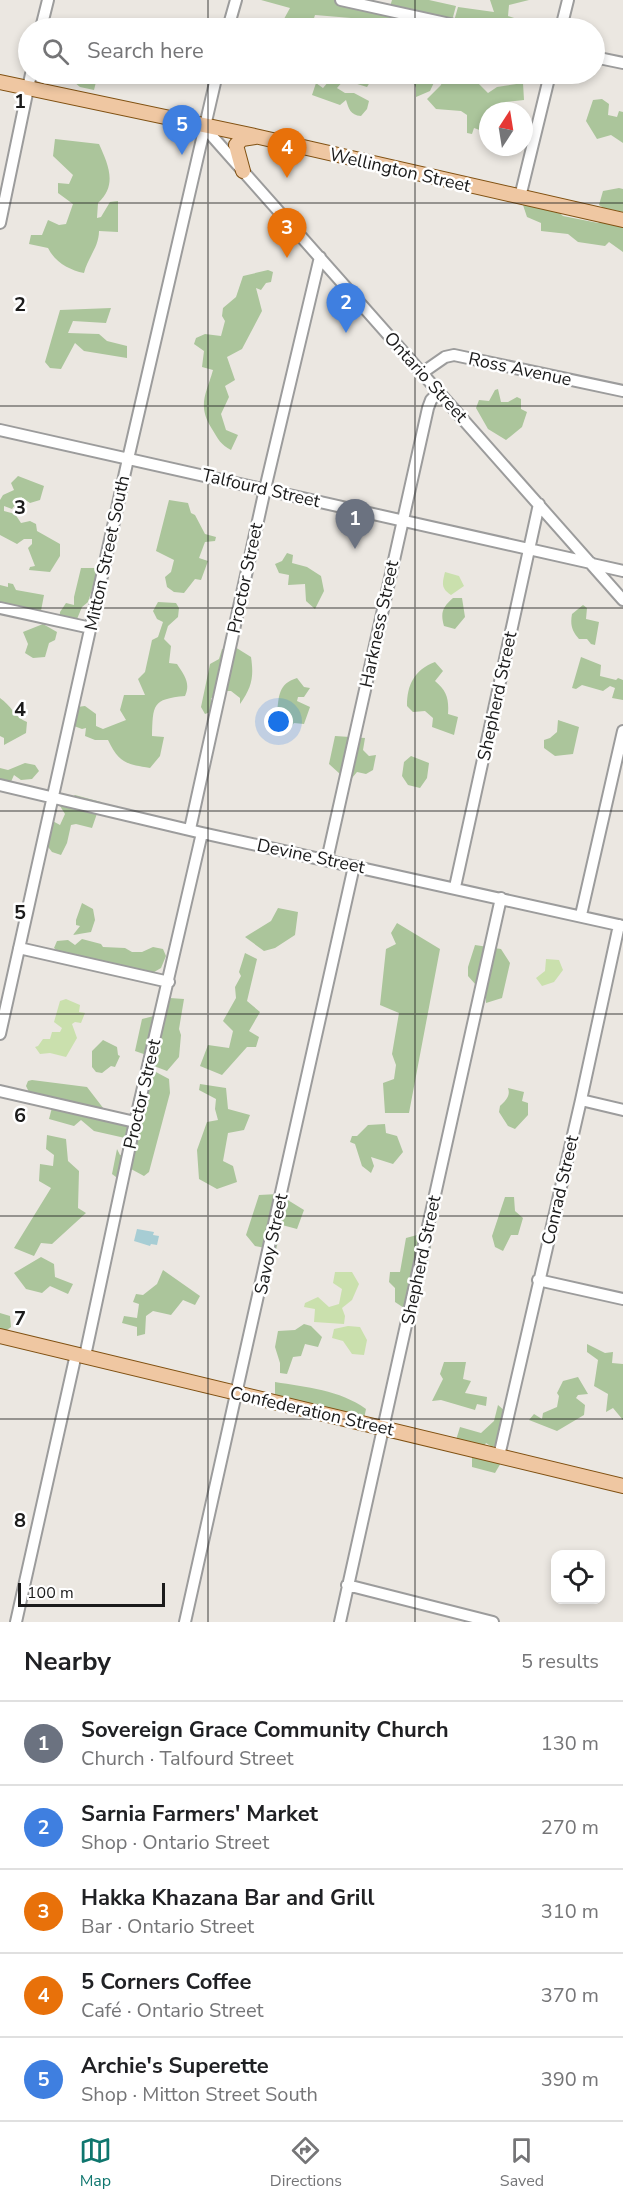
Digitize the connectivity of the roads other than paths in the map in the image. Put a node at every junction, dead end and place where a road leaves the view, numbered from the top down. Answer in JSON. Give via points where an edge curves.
{"nodes":[{"id":1,"x":48,"y":0,"type":"edge"},
{"id":2,"x":236,"y":0,"type":"edge"},
{"id":3,"x":341,"y":0,"type":"edge"},
{"id":4,"x":568,"y":0,"type":"edge"},
{"id":5,"x":44,"y":18,"type":"edge"},
{"id":6,"x":231,"y":18,"type":"edge"},
{"id":7,"x":423,"y":18,"type":"edge"},
{"id":8,"x":564,"y":18,"type":"edge"},
{"id":9,"x":605,"y":59,"type":"edge"},
{"id":10,"x":623,"y":63,"type":"edge"},
{"id":11,"x":0,"y":82,"type":"edge"},
{"id":12,"x":28,"y":84,"type":"edge"},
{"id":13,"x":215,"y":84,"type":"edge"},
{"id":14,"x":548,"y":84,"type":"edge"},
{"id":15,"x":27,"y":88,"type":"junction"},
{"id":16,"x":204,"y":127,"type":"junction"},
{"id":17,"x":255,"y":136,"type":"junction"},
{"id":18,"x":243,"y":171,"type":"junction"},
{"id":19,"x":520,"y":197,"type":"junction"},
{"id":20,"x":623,"y":220,"type":"edge"},
{"id":21,"x":0,"y":223,"type":"edge"},
{"id":22,"x":320,"y":257,"type":"junction"},
{"id":23,"x":422,"y":373,"type":"junction"},
{"id":24,"x":623,"y":391,"type":"edge"},
{"id":25,"x":439,"y":392,"type":"junction"},
{"id":26,"x":0,"y":430,"type":"edge"},
{"id":27,"x":128,"y":459,"type":"junction"},
{"id":28,"x":265,"y":489,"type":"junction"},
{"id":29,"x":538,"y":504,"type":"junction"},
{"id":30,"x":402,"y":521,"type":"junction"},
{"id":31,"x":529,"y":550,"type":"junction"},
{"id":32,"x":592,"y":564,"type":"junction"},
{"id":33,"x":623,"y":571,"type":"edge"},
{"id":34,"x":623,"y":600,"type":"edge"},
{"id":35,"x":0,"y":608,"type":"edge"},
{"id":36,"x":91,"y":628,"type":"junction"},
{"id":37,"x":623,"y":731,"type":"edge"},
{"id":38,"x":0,"y":785,"type":"edge"},
{"id":39,"x":52,"y":799,"type":"junction"},
{"id":40,"x":190,"y":829,"type":"junction"},
{"id":41,"x":202,"y":833,"type":"junction"},
{"id":42,"x":327,"y":860,"type":"junction"},
{"id":43,"x":354,"y":866,"type":"junction"},
{"id":44,"x":455,"y":887,"type":"junction"},
{"id":45,"x":501,"y":898,"type":"junction"},
{"id":46,"x":581,"y":915,"type":"junction"},
{"id":47,"x":621,"y":925,"type":"edge"},
{"id":48,"x":19,"y":948,"type":"junction"},
{"id":49,"x":169,"y":982,"type":"junction"},
{"id":50,"x":0,"y":1034,"type":"edge"},
{"id":51,"x":0,"y":1090,"type":"edge"},
{"id":52,"x":581,"y":1100,"type":"junction"},
{"id":53,"x":623,"y":1110,"type":"edge"},
{"id":54,"x":135,"y":1122,"type":"junction"},
{"id":55,"x":538,"y":1281,"type":"junction"},
{"id":56,"x":623,"y":1299,"type":"edge"},
{"id":57,"x":0,"y":1336,"type":"edge"},
{"id":58,"x":80,"y":1355,"type":"junction"},
{"id":59,"x":237,"y":1393,"type":"junction"},
{"id":60,"x":384,"y":1428,"type":"junction"},
{"id":61,"x":498,"y":1456,"type":"junction"},
{"id":62,"x":623,"y":1486,"type":"edge"},
{"id":63,"x":347,"y":1585,"type":"junction"},
{"id":64,"x":16,"y":1622,"type":"edge"},
{"id":65,"x":185,"y":1622,"type":"edge"},
{"id":66,"x":340,"y":1622,"type":"edge"},
{"id":67,"x":493,"y":1622,"type":"edge"}],
"edges":[{"from":1,"to":5,"type":"street"},
{"from":2,"to":6,"type":"street"},
{"from":3,"to":7,"type":"street"},
{"from":4,"to":8,"type":"street"},
{"from":9,"to":10,"type":"street"},
{"from":11,"to":15,"type":"main road","name":"Wellington Street"},
{"from":12,"to":15,"type":"street"},
{"from":13,"to":16,"type":"street","name":"Mitton Street South"},
{"from":14,"to":19,"type":"street"},
{"from":15,"to":16,"type":"main road","name":"Wellington Street"},
{"from":15,"to":21,"type":"street"},
{"from":16,"to":17,"type":"main road","name":"Wellington Street"},
{"from":16,"to":18,"type":"street","name":"Ontario Street"},
{"from":16,"to":27,"type":"street","name":"Mitton Street South"},
{"from":17,"to":18,"type":"main road","via":[[236,145]]},
{"from":17,"to":19,"type":"main road","name":"Wellington Street"},
{"from":18,"to":22,"type":"street","name":"Ontario Street"},
{"from":19,"to":20,"type":"main road","name":"Wellington Street"},
{"from":22,"to":23,"type":"street","name":"Ontario Street"},
{"from":22,"to":28,"type":"street","name":"Proctor Street"},
{"from":23,"to":24,"type":"street","name":"Ross Avenue","via":[[454,355]]},
{"from":23,"to":25,"type":"street","name":"Ontario Street"},
{"from":25,"to":29,"type":"street","name":"Ontario Street"},
{"from":25,"to":30,"type":"street","name":"Harkness Street","via":[[428,408]]},
{"from":26,"to":27,"type":"street","name":"Talfourd Street"},
{"from":27,"to":28,"type":"street","name":"Talfourd Street"},
{"from":27,"to":36,"type":"street","name":"Mitton Street South"},
{"from":28,"to":30,"type":"street","name":"Talfourd Street"},
{"from":28,"to":40,"type":"street","name":"Proctor Street"},
{"from":29,"to":31,"type":"street","name":"Shepherd Street"},
{"from":29,"to":32,"type":"street","name":"Ontario Street"},
{"from":30,"to":31,"type":"street","name":"Talfourd Street"},
{"from":30,"to":42,"type":"street","name":"Harkness Street"},
{"from":31,"to":32,"type":"street","name":"Talfourd Street"},
{"from":31,"to":44,"type":"street","name":"Shepherd Street"},
{"from":32,"to":33,"type":"street","name":"Talfourd Street"},
{"from":32,"to":34,"type":"street","name":"Ontario Street"},
{"from":35,"to":36,"type":"street"},
{"from":36,"to":39,"type":"street","name":"Mitton Street South"},
{"from":37,"to":46,"type":"street"},
{"from":38,"to":39,"type":"street","name":"Devine Street"},
{"from":39,"to":40,"type":"street","name":"Devine Street"},
{"from":39,"to":48,"type":"street","name":"Mitton Street South"},
{"from":40,"to":41,"type":"street","name":"Devine Street"},
{"from":41,"to":42,"type":"street","name":"Devine Street"},
{"from":41,"to":49,"type":"street","name":"Proctor Street"},
{"from":42,"to":43,"type":"street","name":"Devine Street"},
{"from":43,"to":44,"type":"street","name":"Devine Street"},
{"from":43,"to":59,"type":"street","name":"Savoy Street"},
{"from":44,"to":45,"type":"street","name":"Devine Street"},
{"from":45,"to":46,"type":"street","name":"Devine Street"},
{"from":45,"to":60,"type":"street","name":"Shepherd Street"},
{"from":46,"to":47,"type":"street","name":"Devine Street"},
{"from":47,"to":52,"type":"street","name":"Conrad Street"},
{"from":48,"to":49,"type":"street"},
{"from":48,"to":50,"type":"street","name":"Mitton Street South"},
{"from":49,"to":54,"type":"street","name":"Proctor Street"},
{"from":51,"to":54,"type":"street"},
{"from":52,"to":53,"type":"street"},
{"from":52,"to":55,"type":"street","name":"Conrad Street"},
{"from":54,"to":58,"type":"street","name":"Proctor Street"},
{"from":55,"to":56,"type":"street"},
{"from":55,"to":61,"type":"street","name":"Conrad Street"},
{"from":57,"to":58,"type":"main road","name":"Confederation Street"},
{"from":58,"to":59,"type":"main road","name":"Confederation Street"},
{"from":58,"to":64,"type":"street","name":"Proctor Street"},
{"from":59,"to":60,"type":"main road","name":"Confederation Street"},
{"from":59,"to":65,"type":"street","name":"Savoy Street"},
{"from":60,"to":61,"type":"main road","name":"Confederation Street"},
{"from":60,"to":63,"type":"street","name":"Shepherd Street"},
{"from":61,"to":62,"type":"main road","name":"Confederation Street"},
{"from":63,"to":66,"type":"street","name":"Shepherd Street"},
{"from":63,"to":67,"type":"street"}]}
